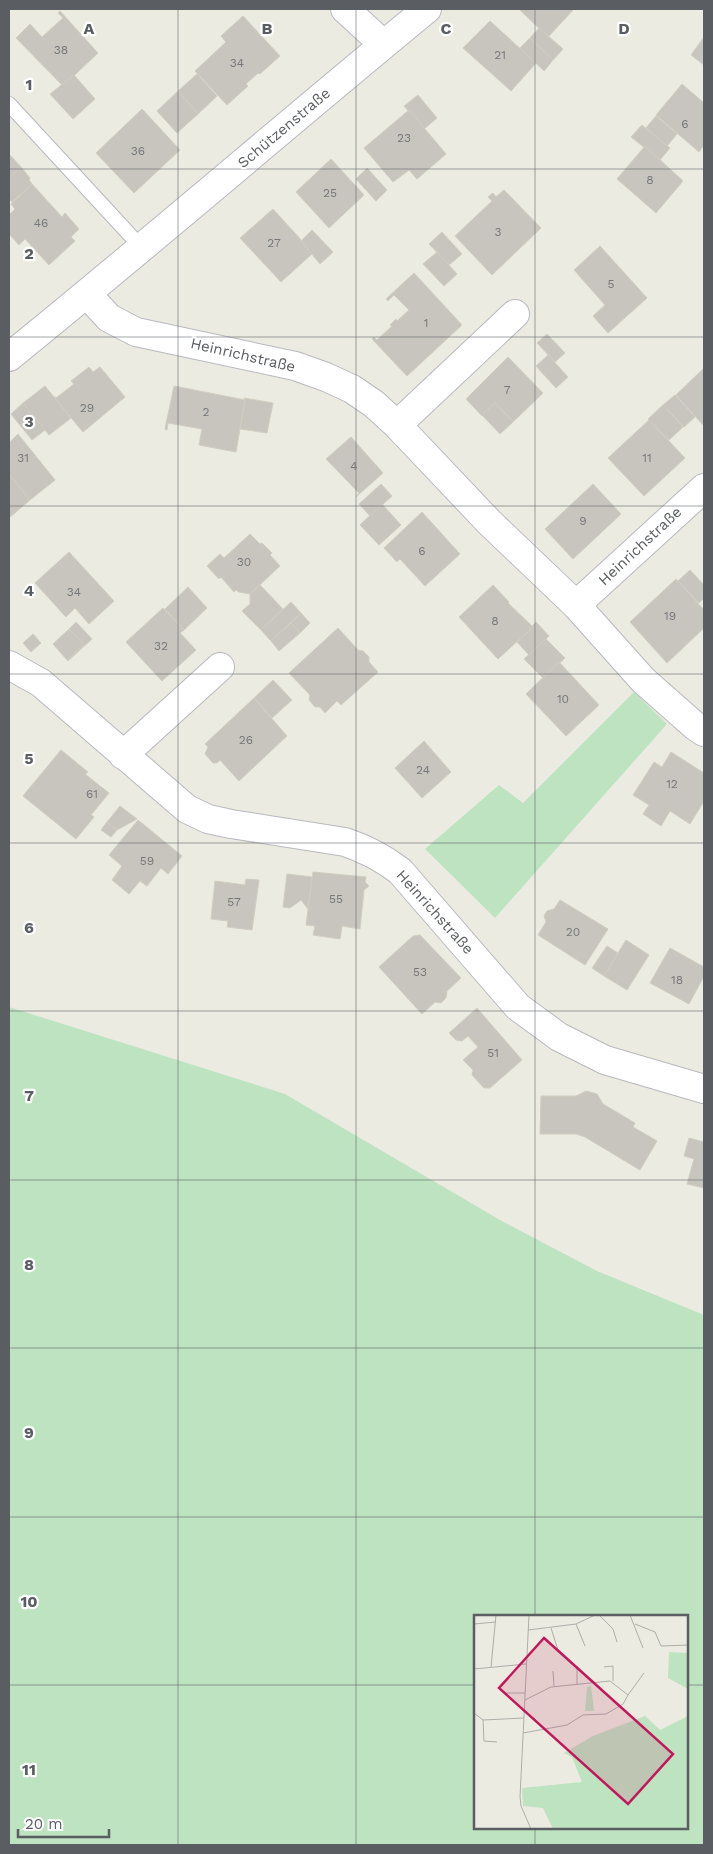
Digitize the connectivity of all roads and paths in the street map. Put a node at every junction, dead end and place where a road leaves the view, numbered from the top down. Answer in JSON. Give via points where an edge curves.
{"nodes":[{"id":1,"x":344,"y":9,"type":"edge"},
{"id":2,"x":427,"y":9,"type":"edge"},
{"id":3,"x":383,"y":44,"type":"junction"},
{"id":4,"x":9,"y":104,"type":"edge"},
{"id":5,"x":142,"y":248,"type":"junction"},
{"id":6,"x":87,"y":294,"type":"junction"},
{"id":7,"x":514,"y":314,"type":"dead end"},
{"id":8,"x":9,"y":357,"type":"edge"},
{"id":9,"x":397,"y":425,"type":"junction"},
{"id":10,"x":704,"y":488,"type":"edge"},
{"id":11,"x":576,"y":605,"type":"junction"},
{"id":12,"x":9,"y":665,"type":"edge"},
{"id":13,"x":220,"y":667,"type":"dead end"},
{"id":14,"x":704,"y":732,"type":"edge"},
{"id":15,"x":123,"y":755,"type":"junction"},
{"id":16,"x":704,"y":1089,"type":"edge"}],
"edges":[{"from":1,"to":3,"type":"street"},
{"from":2,"to":3,"type":"street","name":"Schützenstraße"},
{"from":3,"to":5,"type":"street","name":"Schützenstraße"},
{"from":4,"to":5,"type":"lane"},
{"from":5,"to":6,"type":"street","name":"Schützenstraße"},
{"from":6,"to":8,"type":"street","name":"Schützenstraße"},
{"from":6,"to":9,"type":"street","name":"Heinrichstraße","via":[[110,318],[136,332],[295,366],[326,377],[352,389]]},
{"from":7,"to":9,"type":"street"},
{"from":9,"to":11,"type":"street","name":"Heinrichstraße","via":[[489,522]]},
{"from":10,"to":11,"type":"street","name":"Heinrichstraße"},
{"from":11,"to":14,"type":"street","name":"Heinrichstraße","via":[[644,680]]},
{"from":12,"to":15,"type":"street","name":"Heinrichstraße","via":[[41,684]]},
{"from":13,"to":15,"type":"street"},
{"from":15,"to":16,"type":"street","name":"Heinrichstraße","via":[[187,809],[208,818],[345,842],[385,860],[400,871],[518,1006],[559,1037],[606,1060]]}]}
